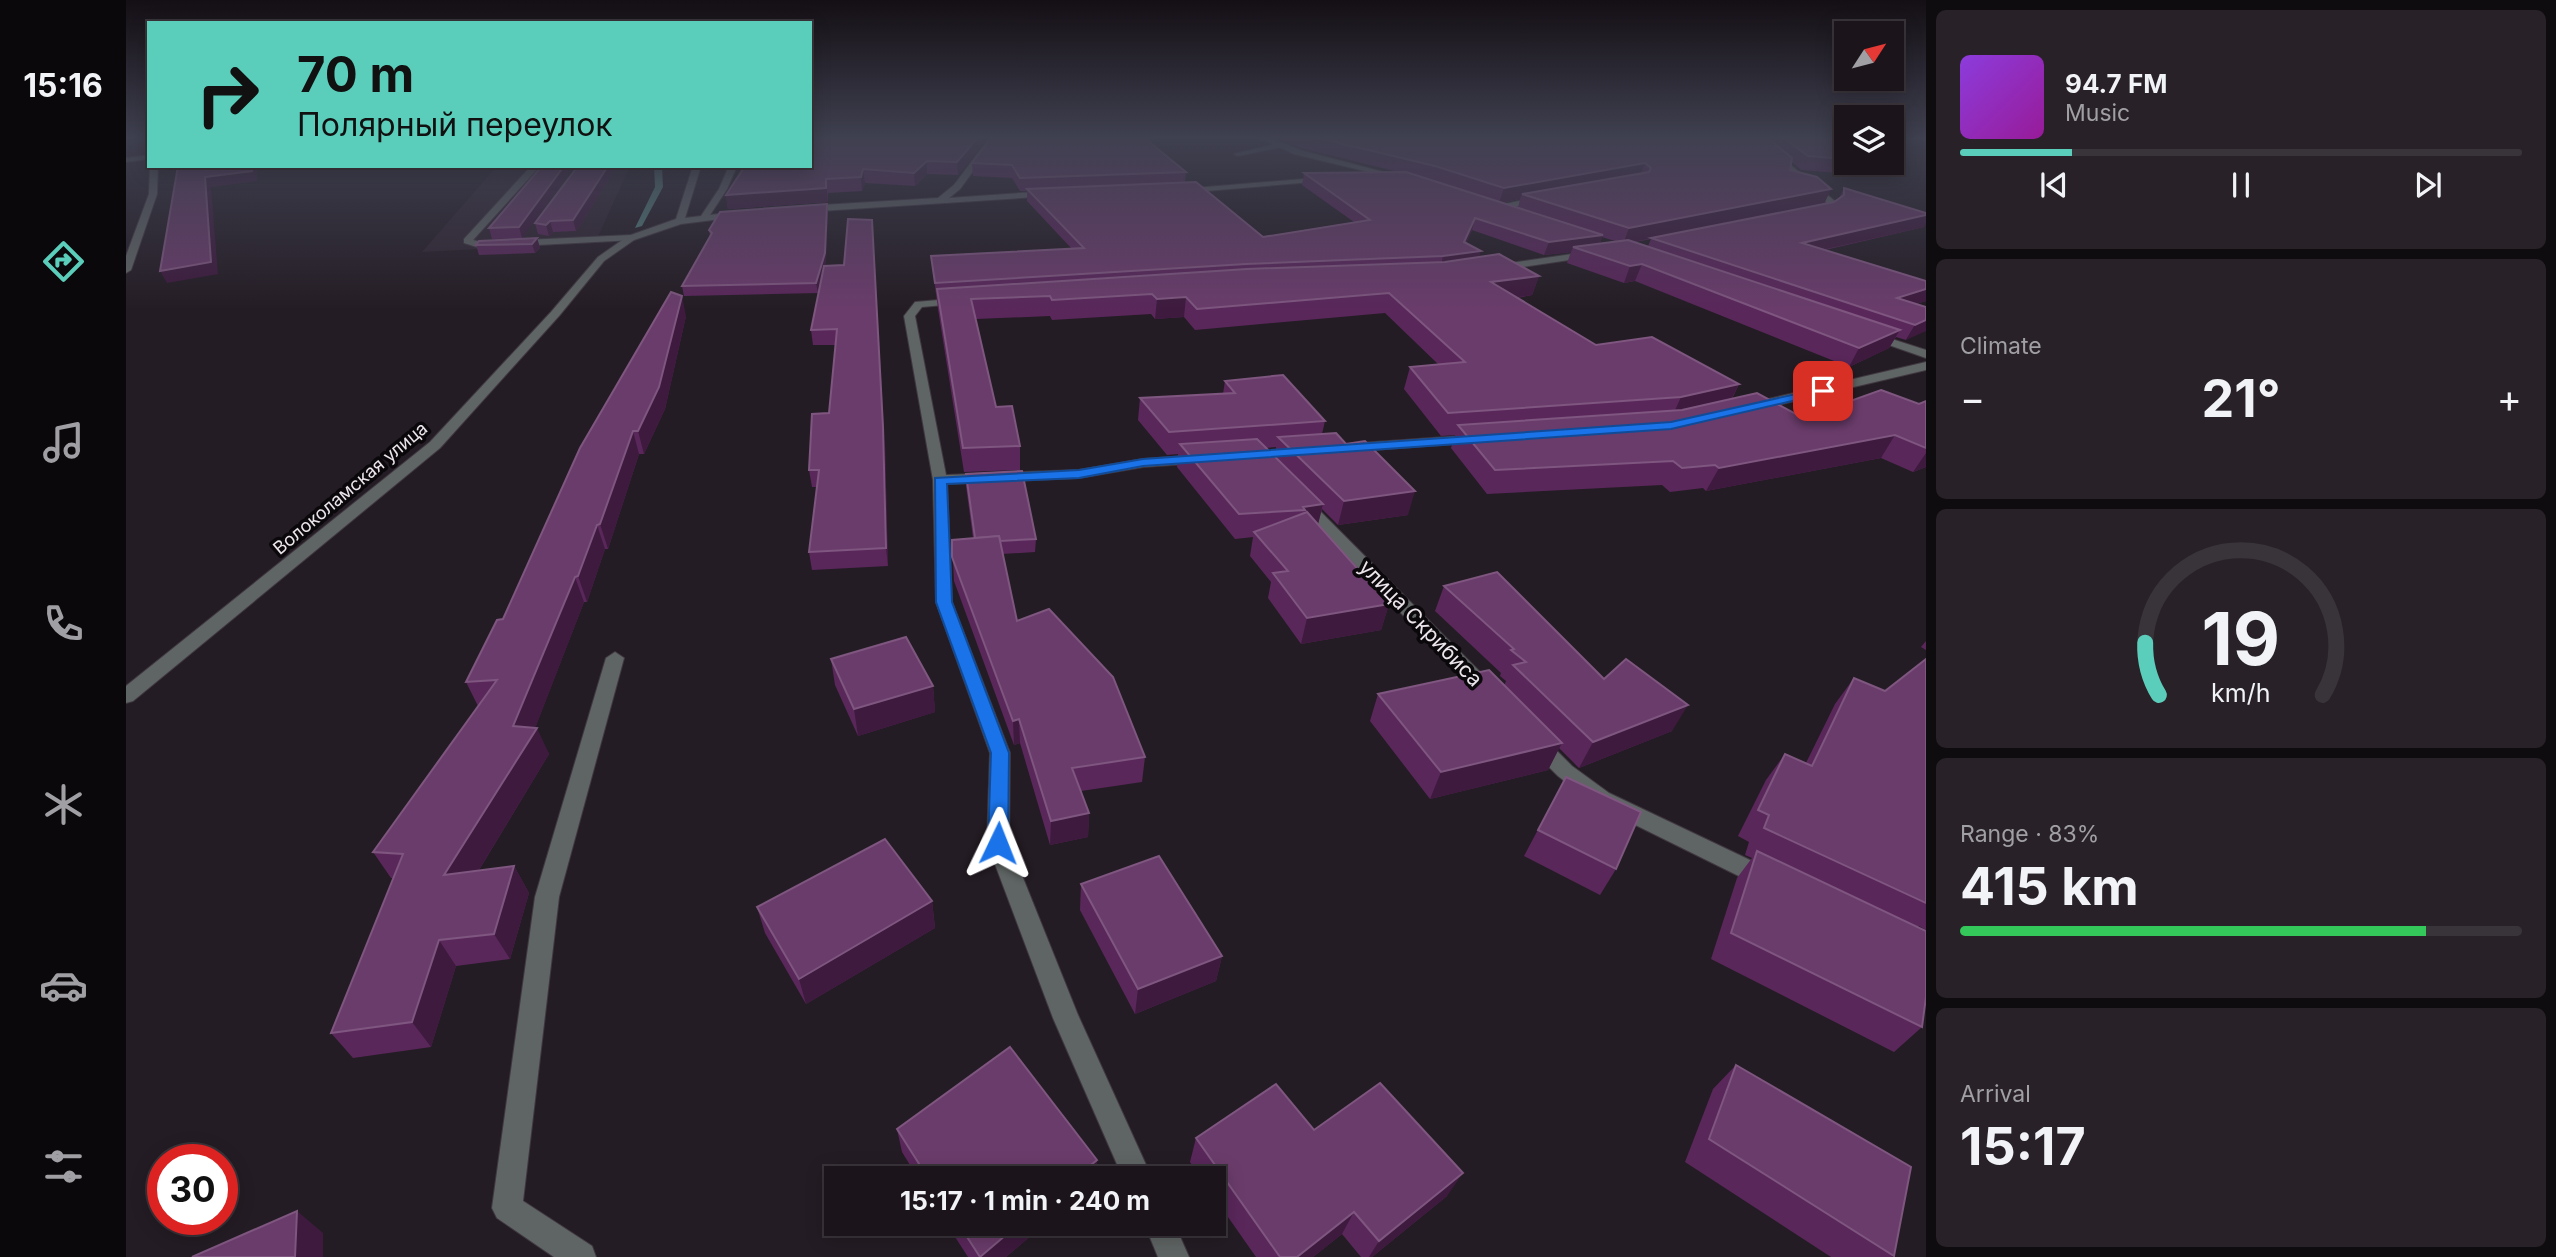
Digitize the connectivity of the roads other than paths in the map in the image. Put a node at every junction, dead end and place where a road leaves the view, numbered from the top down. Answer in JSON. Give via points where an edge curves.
{"nodes":[{"id":1,"x":153,"y":195,"type":"edge"},
{"id":2,"x":510,"y":195,"type":"edge"},
{"id":3,"x":688,"y":195,"type":"edge"},
{"id":4,"x":717,"y":195,"type":"edge"},
{"id":5,"x":947,"y":195,"type":"edge"},
{"id":6,"x":1039,"y":195,"type":"edge"},
{"id":7,"x":1822,"y":195,"type":"edge"},
{"id":8,"x":1549,"y":198,"type":"edge"},
{"id":9,"x":942,"y":199,"type":"junction"},
{"id":10,"x":1485,"y":204,"type":"edge"},
{"id":11,"x":1496,"y":207,"type":"junction"},
{"id":12,"x":789,"y":210,"type":"edge"},
{"id":13,"x":747,"y":213,"type":"edge"},
{"id":14,"x":1802,"y":214,"type":"edge"},
{"id":15,"x":705,"y":216,"type":"junction"},
{"id":16,"x":1521,"y":216,"type":"edge"},
{"id":17,"x":680,"y":221,"type":"junction"},
{"id":18,"x":529,"y":236,"type":"edge"},
{"id":19,"x":631,"y":238,"type":"junction"},
{"id":20,"x":540,"y":242,"type":"junction"},
{"id":21,"x":1609,"y":251,"type":"edge"},
{"id":22,"x":126,"y":270,"type":"edge"},
{"id":23,"x":1481,"y":270,"type":"edge"},
{"id":24,"x":970,"y":300,"type":"edge"},
{"id":25,"x":1863,"y":332,"type":"edge"},
{"id":26,"x":1926,"y":354,"type":"edge"},
{"id":27,"x":1926,"y":366,"type":"edge"},
{"id":28,"x":1734,"y":411,"type":"edge"},
{"id":29,"x":1489,"y":438,"type":"edge"},
{"id":30,"x":1326,"y":449,"type":"edge"},
{"id":31,"x":1219,"y":457,"type":"edge"},
{"id":32,"x":940,"y":480,"type":"junction"},
{"id":33,"x":1286,"y":485,"type":"edge"},
{"id":34,"x":615,"y":658,"type":"dead end"},
{"id":35,"x":126,"y":696,"type":"edge"},
{"id":36,"x":1498,"y":702,"type":"edge"},
{"id":37,"x":1527,"y":732,"type":"edge"},
{"id":38,"x":1789,"y":889,"type":"edge"},
{"id":39,"x":1133,"y":1166,"type":"edge"},
{"id":40,"x":1165,"y":1236,"type":"edge"},
{"id":41,"x":581,"y":1257,"type":"edge"},
{"id":42,"x":1174,"y":1257,"type":"edge"}],
"edges":[{"from":1,"to":22,"type":"street"},
{"from":2,"to":20,"type":"street","via":[[467,241]]},
{"from":3,"to":17,"type":"street"},
{"from":4,"to":15,"type":"street"},
{"from":5,"to":9,"type":"street"},
{"from":6,"to":9,"type":"street"},
{"from":7,"to":14,"type":"street","via":[[1833,204]]},
{"from":8,"to":11,"type":"street"},
{"from":9,"to":12,"type":"street"},
{"from":10,"to":11,"type":"street"},
{"from":11,"to":16,"type":"street"},
{"from":13,"to":15,"type":"street","name":"Волоколамская улица"},
{"from":15,"to":17,"type":"street","name":"Волоколамская улица"},
{"from":17,"to":19,"type":"street","name":"Волоколамская улица"},
{"from":18,"to":20,"type":"street"},
{"from":19,"to":20,"type":"street"},
{"from":19,"to":35,"type":"street","name":"Волоколамская улица","via":[[601,259],[435,445]]},
{"from":21,"to":23,"type":"street"},
{"from":24,"to":32,"type":"street","via":[[919,303],[909,316]]},
{"from":25,"to":26,"type":"street"},
{"from":27,"to":28,"type":"street"},
{"from":29,"to":30,"type":"street"},
{"from":31,"to":32,"type":"street","via":[[1079,474]]},
{"from":32,"to":39,"type":"street","via":[[944,602],[1000,753],[998,843],[1066,1018]]},
{"from":33,"to":36,"type":"street","name":"улица Скрибиса"},
{"from":34,"to":41,"type":"street","via":[[547,897],[507,1208]]},
{"from":37,"to":38,"type":"street","via":[[1565,771],[1602,799]]},
{"from":40,"to":42,"type":"street"}]}
